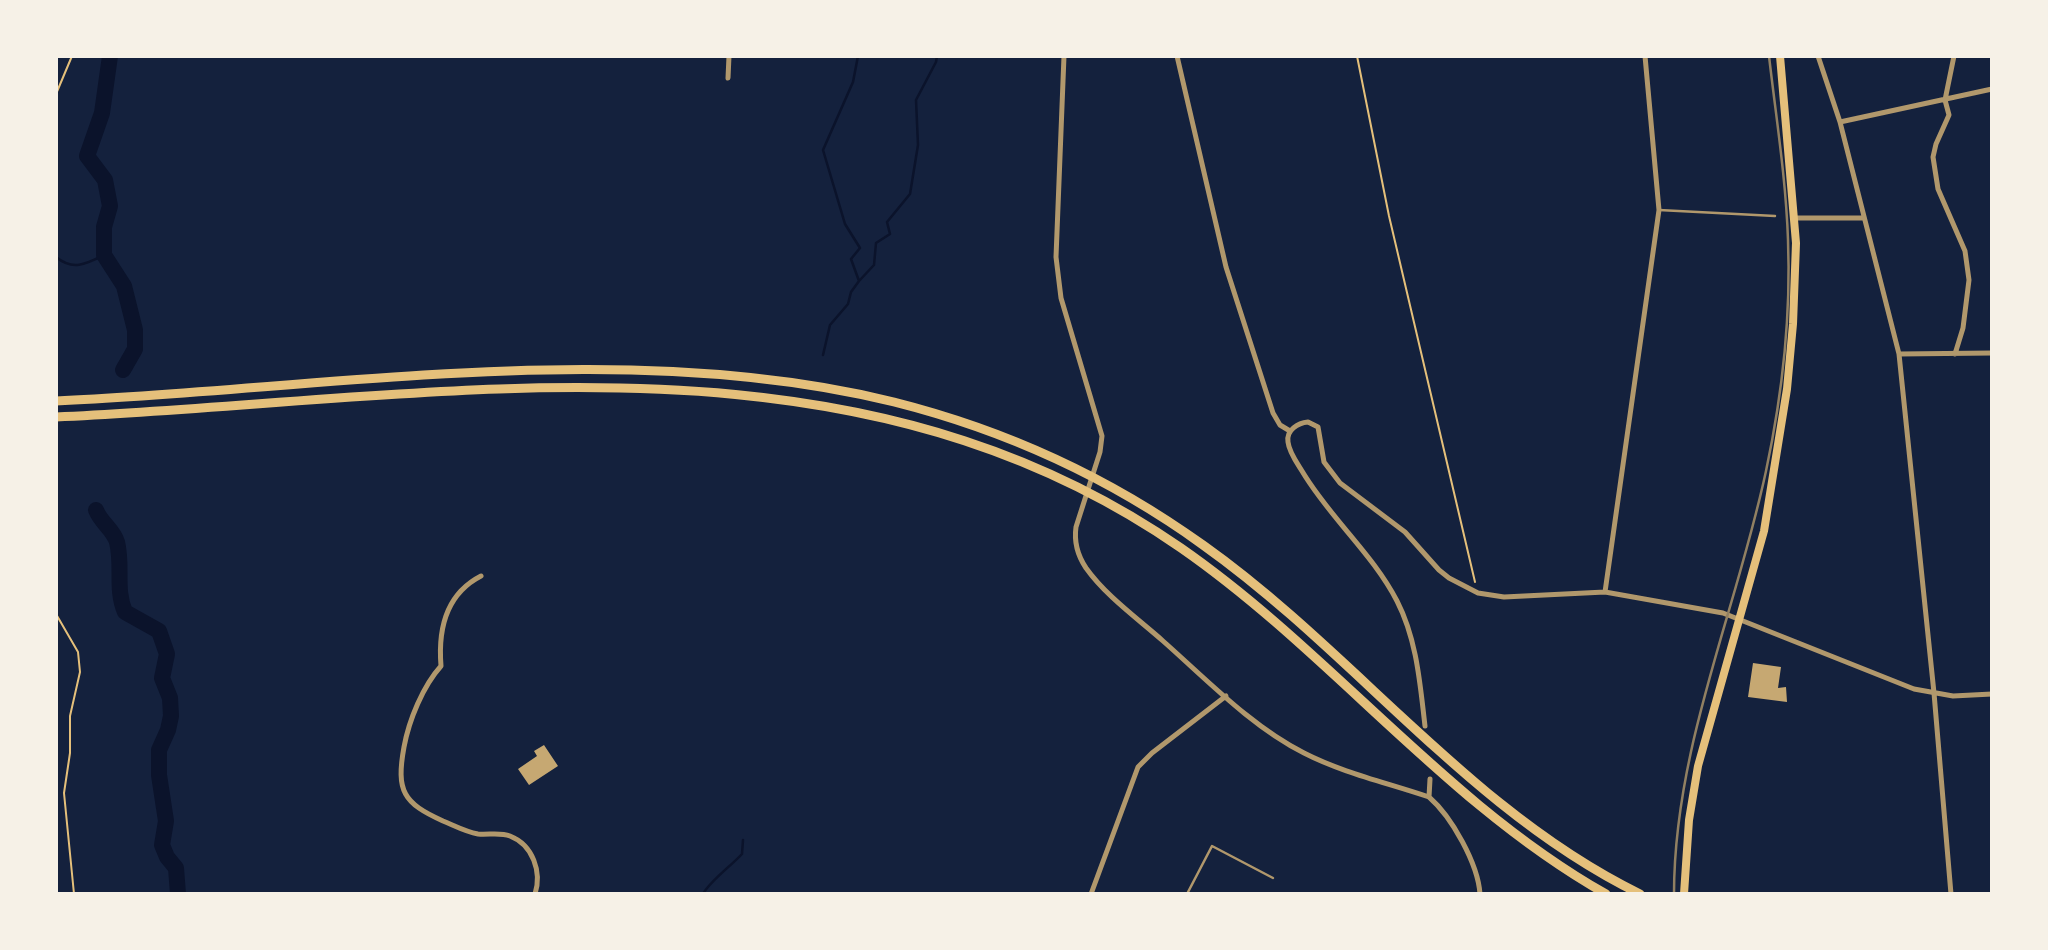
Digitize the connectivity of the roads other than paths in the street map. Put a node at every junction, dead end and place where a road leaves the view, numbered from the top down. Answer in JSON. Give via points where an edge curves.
{"nodes":[{"id":1,"x":729,"y":56,"type":"edge"},
{"id":2,"x":1064,"y":56,"type":"edge"},
{"id":3,"x":1177,"y":56,"type":"edge"},
{"id":4,"x":1645,"y":56,"type":"edge"},
{"id":5,"x":1780,"y":56,"type":"edge"},
{"id":6,"x":1818,"y":56,"type":"edge"},
{"id":7,"x":1954,"y":56,"type":"edge"},
{"id":8,"x":728,"y":78,"type":"dead end"},
{"id":9,"x":1992,"y":89,"type":"edge"},
{"id":10,"x":1945,"y":100,"type":"junction"},
{"id":11,"x":1840,"y":122,"type":"junction"},
{"id":12,"x":1659,"y":209,"type":"junction"},
{"id":13,"x":1775,"y":216,"type":"dead end"},
{"id":14,"x":1795,"y":218,"type":"junction"},
{"id":15,"x":1863,"y":218,"type":"junction"},
{"id":16,"x":1992,"y":353,"type":"edge"},
{"id":17,"x":1955,"y":354,"type":"junction"},
{"id":18,"x":1899,"y":355,"type":"junction"},
{"id":19,"x":56,"y":401,"type":"edge"},
{"id":20,"x":56,"y":418,"type":"edge"},
{"id":21,"x":1290,"y":431,"type":"junction"},
{"id":22,"x":481,"y":576,"type":"dead end"},
{"id":23,"x":1605,"y":592,"type":"junction"},
{"id":24,"x":1740,"y":618,"type":"junction"},
{"id":25,"x":1934,"y":694,"type":"junction"},
{"id":26,"x":1992,"y":694,"type":"edge"},
{"id":27,"x":1226,"y":696,"type":"junction"},
{"id":28,"x":1425,"y":726,"type":"dead end"},
{"id":29,"x":1430,"y":779,"type":"dead end"},
{"id":30,"x":1429,"y":797,"type":"junction"},
{"id":31,"x":1273,"y":878,"type":"dead end"},
{"id":32,"x":535,"y":894,"type":"edge"},
{"id":33,"x":1091,"y":894,"type":"edge"},
{"id":34,"x":1187,"y":894,"type":"edge"},
{"id":35,"x":1480,"y":894,"type":"edge"},
{"id":36,"x":1606,"y":894,"type":"edge"},
{"id":37,"x":1640,"y":894,"type":"edge"},
{"id":38,"x":1684,"y":894,"type":"edge"},
{"id":39,"x":1951,"y":894,"type":"edge"}],
"edges":[{"from":1,"to":8,"type":"street"},
{"from":2,"to":27,"type":"street","via":[[1056,257],[1061,298],[1102,436],[1078,516],[1077,547],[1088,570],[1113,597]]},
{"from":3,"to":21,"type":"street","via":[[1226,267],[1273,413]]},
{"from":4,"to":12,"type":"street"},
{"from":5,"to":14,"type":"main road"},
{"from":6,"to":11,"type":"street"},
{"from":7,"to":10,"type":"street"},
{"from":9,"to":10,"type":"street"},
{"from":10,"to":11,"type":"street"},
{"from":10,"to":17,"type":"street","via":[[1949,115],[1936,144],[1934,172],[1965,251],[1969,280]]},
{"from":11,"to":15,"type":"street"},
{"from":12,"to":13,"type":"lane"},
{"from":12,"to":23,"type":"street"},
{"from":14,"to":15,"type":"street"},
{"from":14,"to":24,"type":"main road","via":[[1795,296],[1787,389],[1764,531]]},
{"from":15,"to":18,"type":"street"},
{"from":16,"to":17,"type":"street"},
{"from":17,"to":18,"type":"street"},
{"from":18,"to":25,"type":"street"},
{"from":19,"to":37,"type":"highway","via":[[504,372],[603,371],[796,384],[894,402],[975,426],[1108,485],[1168,521],[1281,607],[1507,809],[1571,855]]},
{"from":20,"to":36,"type":"highway","via":[[505,389],[603,387],[793,400],[890,418],[974,443],[1101,499],[1207,567],[1478,806],[1544,856]]},
{"from":21,"to":23,"type":"street","via":[[1298,424],[1315,424],[1324,462],[1340,483],[1405,532],[1449,578],[1478,593],[1504,597]]},
{"from":21,"to":28,"type":"street","via":[[1289,446],[1308,481],[1398,602],[1413,643]]},
{"from":22,"to":32,"type":"street","via":[[458,594],[448,611],[439,643],[442,666],[407,731],[399,776],[409,800],[426,813],[466,832],[511,836],[524,846],[538,873]]},
{"from":23,"to":24,"type":"street"},
{"from":24,"to":25,"type":"street"},
{"from":24,"to":38,"type":"main road","via":[[1698,766]]},
{"from":25,"to":26,"type":"street"},
{"from":25,"to":39,"type":"street"},
{"from":27,"to":30,"type":"street","via":[[1270,733],[1303,753]]},
{"from":27,"to":33,"type":"street","via":[[1138,767]]},
{"from":29,"to":30,"type":"street"},
{"from":30,"to":35,"type":"street","via":[[1458,836],[1479,879]]},
{"from":31,"to":34,"type":"lane","via":[[1212,846]]}]}
